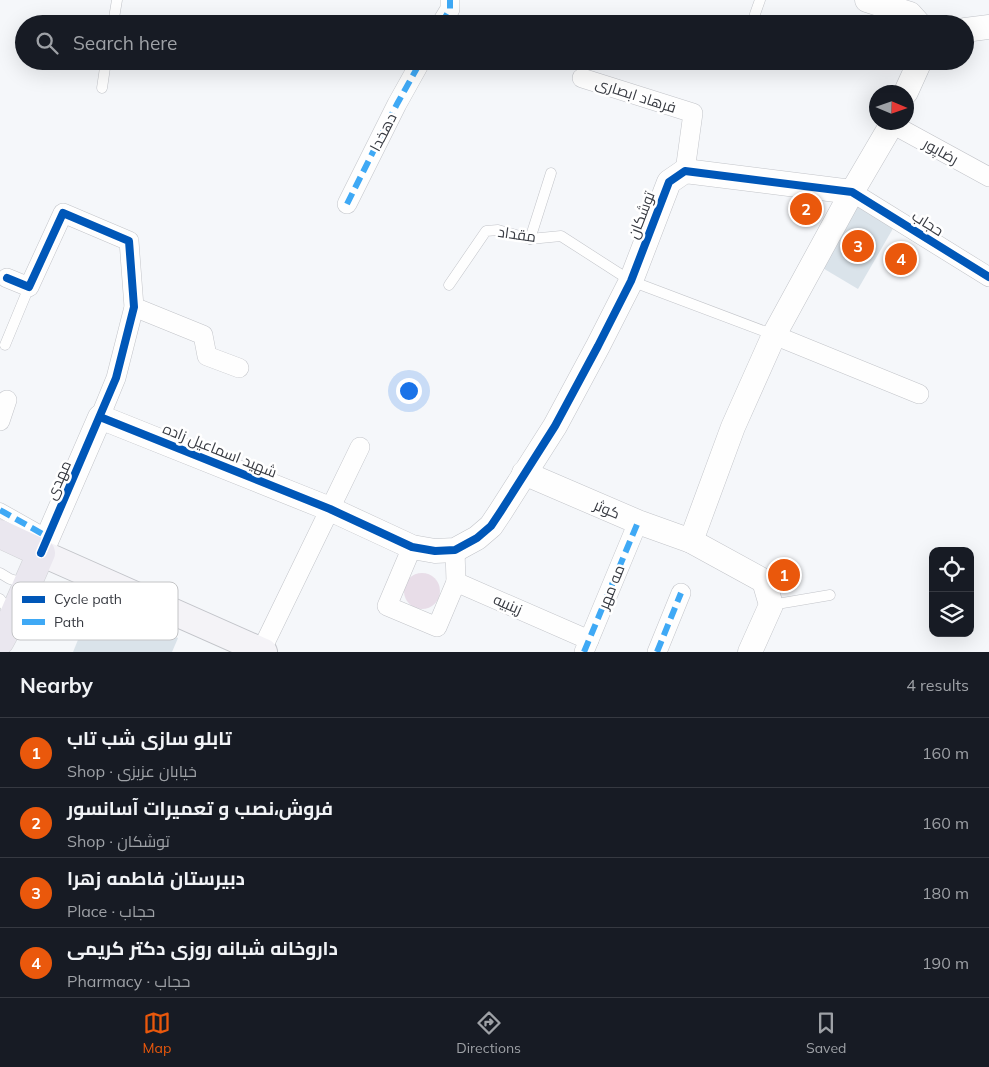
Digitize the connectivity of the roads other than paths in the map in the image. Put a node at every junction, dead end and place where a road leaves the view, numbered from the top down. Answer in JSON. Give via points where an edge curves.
{"nodes":[{"id":1,"x":117,"y":0,"type":"edge"},
{"id":2,"x":450,"y":0,"type":"edge"},
{"id":3,"x":760,"y":0,"type":"edge"},
{"id":4,"x":867,"y":0,"type":"edge"},
{"id":5,"x":754,"y":14,"type":"dead end"},
{"id":6,"x":114,"y":15,"type":"edge"},
{"id":7,"x":446,"y":15,"type":"edge"},
{"id":8,"x":911,"y":15,"type":"edge"},
{"id":9,"x":989,"y":27,"type":"edge"},
{"id":10,"x":974,"y":29,"type":"edge"},
{"id":11,"x":105,"y":70,"type":"edge"},
{"id":12,"x":416,"y":70,"type":"edge"},
{"id":13,"x":916,"y":70,"type":"edge"},
{"id":14,"x":582,"y":78,"type":"dead end"},
{"id":15,"x":909,"y":85,"type":"edge"},
{"id":16,"x":102,"y":88,"type":"dead end"},
{"id":17,"x":888,"y":130,"type":"edge"},
{"id":18,"x":905,"y":130,"type":"edge"},
{"id":19,"x":685,"y":171,"type":"junction"},
{"id":20,"x":551,"y":173,"type":"dead end"},
{"id":21,"x":989,"y":177,"type":"edge"},
{"id":22,"x":852,"y":192,"type":"junction"},
{"id":23,"x":346,"y":204,"type":"dead end"},
{"id":24,"x":530,"y":239,"type":"junction"},
{"id":25,"x":989,"y":277,"type":"edge"},
{"id":26,"x":7,"y":278,"type":"dead end"},
{"id":27,"x":631,"y":281,"type":"junction"},
{"id":28,"x":450,"y":285,"type":"dead end"},
{"id":29,"x":29,"y":287,"type":"junction"},
{"id":30,"x":134,"y":307,"type":"junction"},
{"id":31,"x":774,"y":335,"type":"junction"},
{"id":32,"x":5,"y":345,"type":"dead end"},
{"id":33,"x":239,"y":368,"type":"dead end"},
{"id":34,"x":919,"y":394,"type":"dead end"},
{"id":35,"x":7,"y":400,"type":"dead end"},
{"id":36,"x":100,"y":417,"type":"junction"},
{"id":37,"x":0,"y":421,"type":"edge"},
{"id":38,"x":360,"y":447,"type":"dead end"},
{"id":39,"x":524,"y":473,"type":"junction"},
{"id":40,"x":330,"y":509,"type":"junction"},
{"id":41,"x":0,"y":510,"type":"edge"},
{"id":42,"x":638,"y":522,"type":"junction"},
{"id":43,"x":0,"y":534,"type":"edge"},
{"id":44,"x":691,"y":541,"type":"junction"},
{"id":45,"x":45,"y":545,"type":"junction"},
{"id":46,"x":412,"y":547,"type":"junction"},
{"id":47,"x":455,"y":550,"type":"junction"},
{"id":48,"x":0,"y":573,"type":"edge"},
{"id":49,"x":21,"y":582,"type":"edge"},
{"id":50,"x":29,"y":582,"type":"edge"},
{"id":51,"x":121,"y":582,"type":"edge"},
{"id":52,"x":456,"y":582,"type":"junction"},
{"id":53,"x":681,"y":593,"type":"dead end"},
{"id":54,"x":830,"y":595,"type":"dead end"},
{"id":55,"x":771,"y":605,"type":"junction"},
{"id":56,"x":6,"y":608,"type":"edge"},
{"id":57,"x":178,"y":610,"type":"edge"},
{"id":58,"x":0,"y":641,"type":"edge"},
{"id":59,"x":587,"y":646,"type":"edge"},
{"id":60,"x":263,"y":651,"type":"edge"},
{"id":61,"x":657,"y":652,"type":"edge"},
{"id":62,"x":750,"y":652,"type":"edge"}],
"edges":[{"from":1,"to":6,"type":"lane"},
{"from":2,"to":7,"type":"street"},
{"from":3,"to":5,"type":"lane"},
{"from":4,"to":8,"type":"street"},
{"from":9,"to":10,"type":"street"},
{"from":11,"to":16,"type":"lane"},
{"from":12,"to":23,"type":"street","name":"دهخدا"},
{"from":13,"to":15,"type":"street"},
{"from":14,"to":19,"type":"street","name":"فرهاد ابصاری","via":[[693,114]]},
{"from":17,"to":22,"type":"street"},
{"from":18,"to":21,"type":"street","name":"رضاپور"},
{"from":19,"to":22,"type":"street"},
{"from":19,"to":27,"type":"street","name":"توشکان","via":[[669,182]]},
{"from":20,"to":24,"type":"lane"},
{"from":22,"to":25,"type":"street","name":"حجاب"},
{"from":22,"to":31,"type":"street"},
{"from":24,"to":27,"type":"lane","name":"مقداد","via":[[561,236]]},
{"from":24,"to":28,"type":"lane","name":"مقداد","via":[[498,230],[486,231]]},
{"from":26,"to":29,"type":"street"},
{"from":27,"to":31,"type":"lane","name":"مقداد"},
{"from":27,"to":39,"type":"street","name":"توشکان","via":[[555,426]]},
{"from":29,"to":30,"type":"street","via":[[63,213],[129,241]]},
{"from":29,"to":32,"type":"lane"},
{"from":30,"to":33,"type":"street","via":[[203,334],[207,356]]},
{"from":30,"to":36,"type":"street","via":[[116,378]]},
{"from":31,"to":34,"type":"street"},
{"from":31,"to":44,"type":"street","via":[[733,427]]},
{"from":35,"to":37,"type":"street"},
{"from":36,"to":40,"type":"street","name":"شهید اسماعیل زاده"},
{"from":36,"to":45,"type":"street","name":"مهدی"},
{"from":38,"to":40,"type":"street"},
{"from":39,"to":42,"type":"street","name":"کوثر"},
{"from":39,"to":47,"type":"street","via":[[490,526],[477,538]]},
{"from":40,"to":46,"type":"street","name":"شهید اسماعیل زاده"},
{"from":40,"to":60,"type":"street"},
{"from":41,"to":45,"type":"street"},
{"from":42,"to":44,"type":"street","name":"کوثر"},
{"from":42,"to":59,"type":"street","name":"مه مهر"},
{"from":43,"to":45,"type":"main road"},
{"from":44,"to":55,"type":"street","name":"کوثر","via":[[764,581]]},
{"from":45,"to":50,"type":"main road"},
{"from":45,"to":51,"type":"main road"},
{"from":46,"to":47,"type":"street","name":"شهید اسماعیل زاده"},
{"from":46,"to":52,"type":"street","via":[[387,606],[437,627]]},
{"from":47,"to":52,"type":"street"},
{"from":48,"to":49,"type":"lane"},
{"from":52,"to":59,"type":"street","name":"زینبیه"},
{"from":53,"to":61,"type":"street"},
{"from":54,"to":55,"type":"lane"},
{"from":55,"to":62,"type":"street"},
{"from":56,"to":58,"type":"main road"},
{"from":57,"to":60,"type":"main road"}]}
